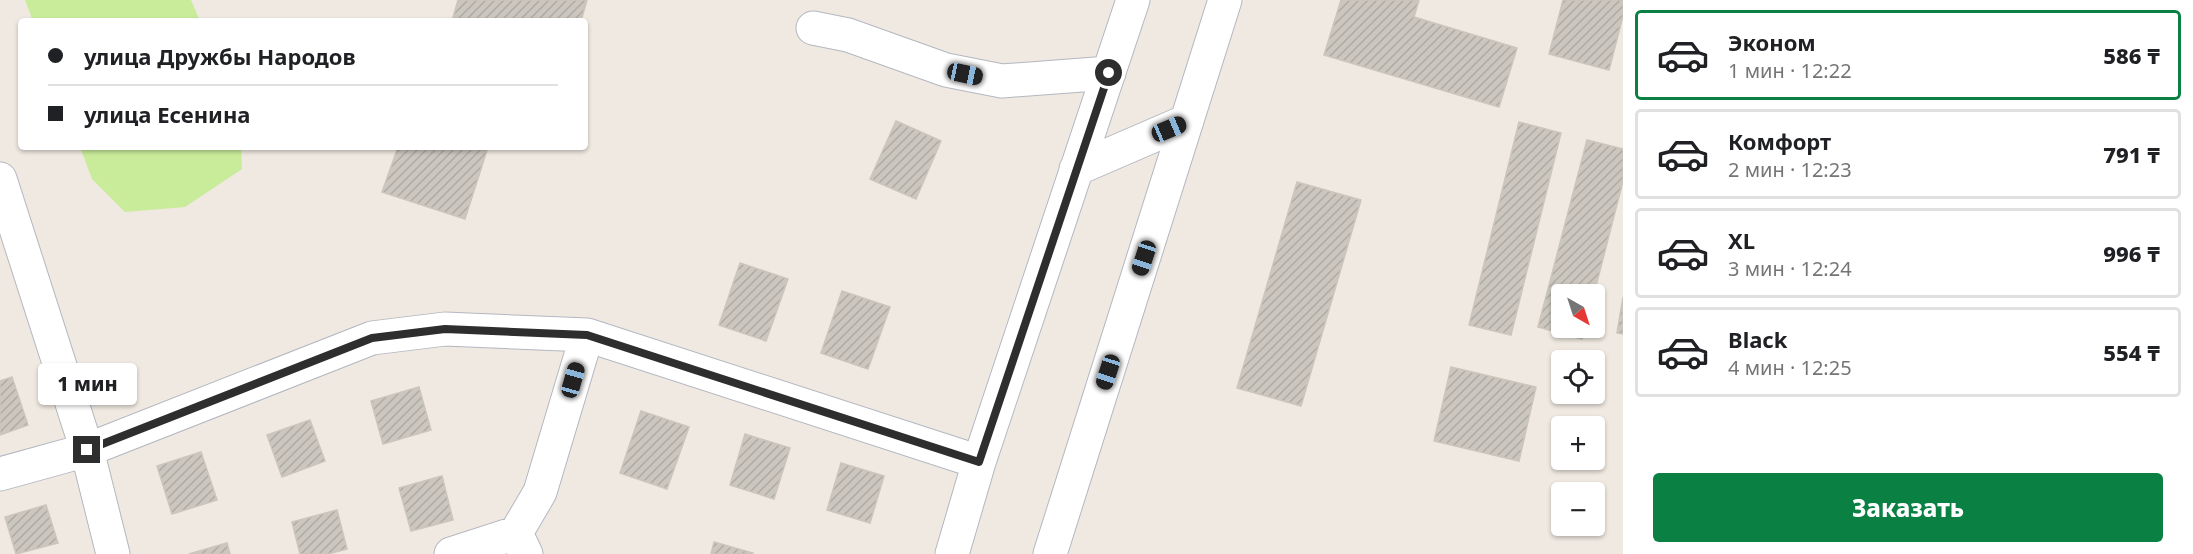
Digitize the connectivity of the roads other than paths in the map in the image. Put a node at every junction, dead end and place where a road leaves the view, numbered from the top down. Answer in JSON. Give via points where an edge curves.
{"nodes":[{"id":1,"x":1133,"y":0,"type":"edge"},
{"id":2,"x":1225,"y":0,"type":"edge"},
{"id":3,"x":813,"y":28,"type":"dead end"},
{"id":4,"x":1109,"y":73,"type":"junction"},
{"id":5,"x":1187,"y":121,"type":"junction"},
{"id":6,"x":1076,"y":169,"type":"junction"},
{"id":7,"x":0,"y":179,"type":"edge"},
{"id":8,"x":587,"y":335,"type":"junction"},
{"id":9,"x":87,"y":450,"type":"junction"},
{"id":10,"x":979,"y":462,"type":"junction"},
{"id":11,"x":0,"y":474,"type":"edge"},
{"id":12,"x":521,"y":543,"type":"edge"},
{"id":13,"x":113,"y":554,"type":"edge"},
{"id":14,"x":451,"y":554,"type":"edge"},
{"id":15,"x":952,"y":554,"type":"edge"},
{"id":16,"x":1050,"y":554,"type":"edge"}],
"edges":[{"from":1,"to":4,"type":"street"},
{"from":2,"to":5,"type":"street"},
{"from":3,"to":4,"type":"street","via":[[848,35],[946,70],[1002,81]]},
{"from":4,"to":6,"type":"street"},
{"from":5,"to":6,"type":"street"},
{"from":5,"to":16,"type":"street"},
{"from":6,"to":10,"type":"street"},
{"from":7,"to":9,"type":"street"},
{"from":8,"to":9,"type":"street","via":[[445,329],[372,338]]},
{"from":8,"to":10,"type":"street"},
{"from":8,"to":12,"type":"street"},
{"from":9,"to":11,"type":"street"},
{"from":9,"to":13,"type":"street"},
{"from":10,"to":15,"type":"street"},
{"from":12,"to":14,"type":"street"}]}
